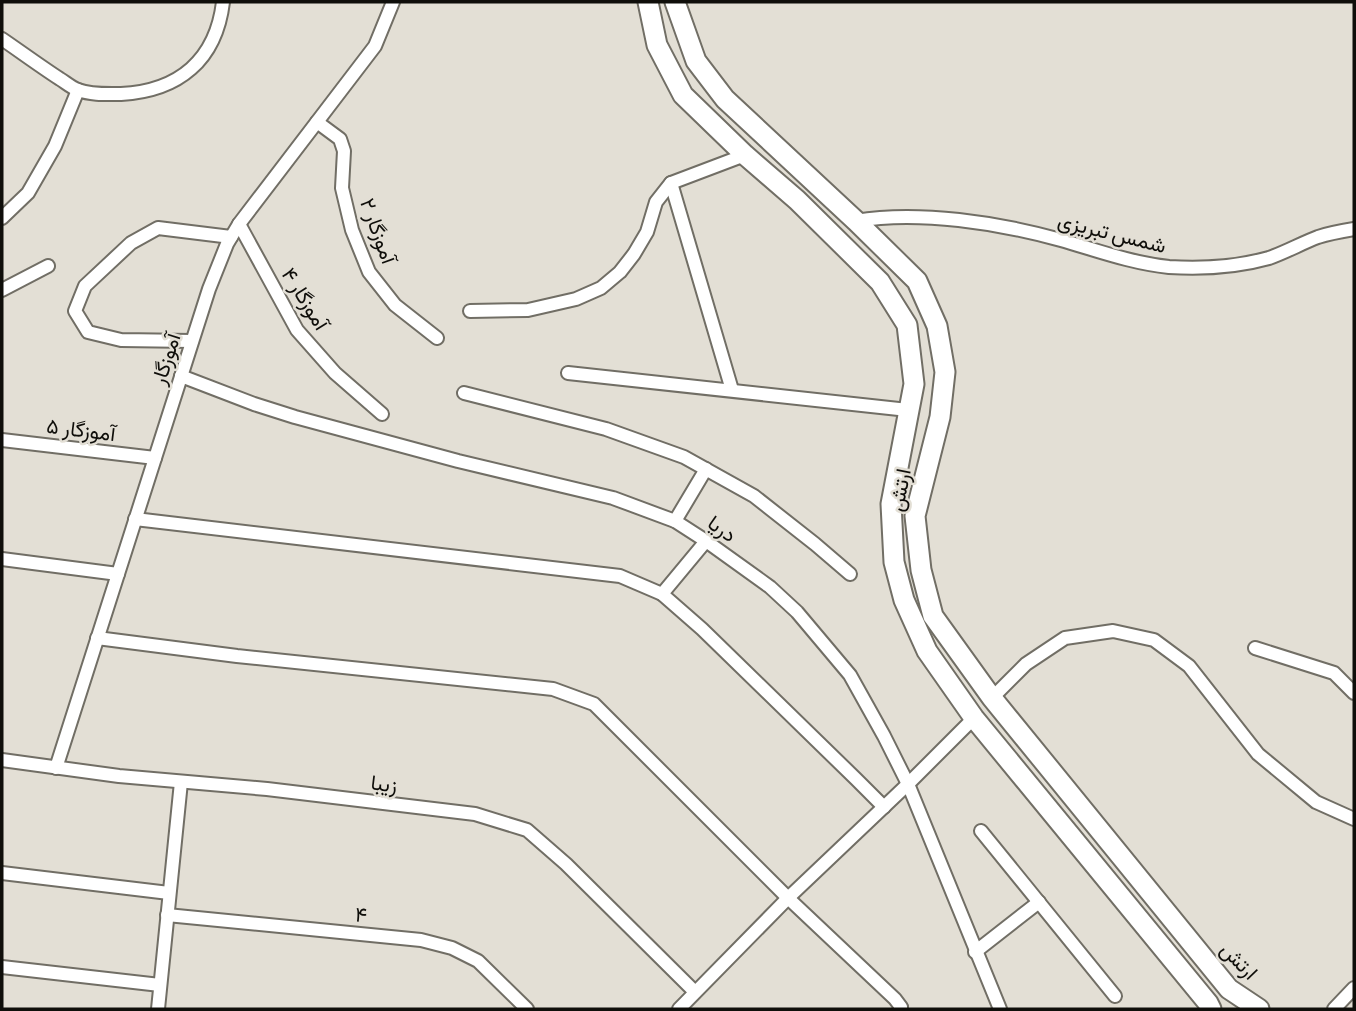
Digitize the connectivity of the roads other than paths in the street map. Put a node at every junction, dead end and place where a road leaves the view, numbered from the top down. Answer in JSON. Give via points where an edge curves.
{"nodes":[{"id":1,"x":223,"y":2,"type":"edge"},
{"id":2,"x":393,"y":2,"type":"edge"},
{"id":3,"x":648,"y":2,"type":"edge"},
{"id":4,"x":675,"y":2,"type":"edge"},
{"id":5,"x":2,"y":38,"type":"edge"},
{"id":6,"x":78,"y":90,"type":"junction"},
{"id":7,"x":317,"y":122,"type":"junction"},
{"id":8,"x":745,"y":155,"type":"junction"},
{"id":9,"x":671,"y":183,"type":"junction"},
{"id":10,"x":2,"y":218,"type":"edge"},
{"id":11,"x":856,"y":221,"type":"junction"},
{"id":12,"x":239,"y":224,"type":"junction"},
{"id":13,"x":1354,"y":229,"type":"edge"},
{"id":14,"x":231,"y":237,"type":"junction"},
{"id":15,"x":48,"y":265,"type":"dead end"},
{"id":16,"x":2,"y":290,"type":"edge"},
{"id":17,"x":470,"y":311,"type":"dead end"},
{"id":18,"x":438,"y":338,"type":"dead end"},
{"id":19,"x":192,"y":341,"type":"junction"},
{"id":20,"x":568,"y":373,"type":"dead end"},
{"id":21,"x":181,"y":376,"type":"junction"},
{"id":22,"x":732,"y":390,"type":"junction"},
{"id":23,"x":464,"y":393,"type":"dead end"},
{"id":24,"x":908,"y":410,"type":"junction"},
{"id":25,"x":382,"y":414,"type":"dead end"},
{"id":26,"x":2,"y":440,"type":"edge"},
{"id":27,"x":155,"y":458,"type":"junction"},
{"id":28,"x":706,"y":469,"type":"junction"},
{"id":29,"x":135,"y":519,"type":"junction"},
{"id":30,"x":675,"y":521,"type":"junction"},
{"id":31,"x":706,"y":541,"type":"junction"},
{"id":32,"x":2,"y":559,"type":"edge"},
{"id":33,"x":118,"y":574,"type":"junction"},
{"id":34,"x":850,"y":574,"type":"dead end"},
{"id":35,"x":663,"y":594,"type":"junction"},
{"id":36,"x":97,"y":638,"type":"junction"},
{"id":37,"x":1255,"y":648,"type":"dead end"},
{"id":38,"x":1354,"y":693,"type":"edge"},
{"id":39,"x":992,"y":698,"type":"junction"},
{"id":40,"x":974,"y":718,"type":"junction"},
{"id":41,"x":2,"y":760,"type":"edge"},
{"id":42,"x":56,"y":768,"type":"junction"},
{"id":43,"x":181,"y":782,"type":"junction"},
{"id":44,"x":908,"y":784,"type":"junction"},
{"id":45,"x":884,"y":807,"type":"junction"},
{"id":46,"x":1354,"y":819,"type":"edge"},
{"id":47,"x":981,"y":831,"type":"dead end"},
{"id":48,"x":2,"y":873,"type":"edge"},
{"id":49,"x":169,"y":893,"type":"junction"},
{"id":50,"x":788,"y":898,"type":"junction"},
{"id":51,"x":1039,"y":902,"type":"junction"},
{"id":52,"x":167,"y":915,"type":"junction"},
{"id":53,"x":975,"y":952,"type":"junction"},
{"id":54,"x":2,"y":967,"type":"edge"},
{"id":55,"x":160,"y":985,"type":"junction"},
{"id":56,"x":1354,"y":988,"type":"edge"},
{"id":57,"x":695,"y":992,"type":"junction"},
{"id":58,"x":1115,"y":996,"type":"dead end"},
{"id":59,"x":158,"y":1009,"type":"edge"},
{"id":60,"x":527,"y":1009,"type":"edge"},
{"id":61,"x":679,"y":1009,"type":"edge"},
{"id":62,"x":900,"y":1009,"type":"edge"},
{"id":63,"x":1000,"y":1009,"type":"edge"},
{"id":64,"x":1211,"y":1009,"type":"edge"},
{"id":65,"x":1259,"y":1009,"type":"edge"},
{"id":66,"x":1334,"y":1009,"type":"edge"}],
"edges":[{"from":1,"to":6,"type":"street","via":[[209,48],[186,75],[138,93]]},
{"from":2,"to":7,"type":"street","name":"آموزگار","via":[[375,46]]},
{"from":3,"to":8,"type":"main road","name":"ارتش","via":[[657,45],[683,95]]},
{"from":4,"to":11,"type":"main road","name":"ارتش","via":[[696,61],[725,99]]},
{"from":5,"to":6,"type":"street"},
{"from":6,"to":10,"type":"street","via":[[55,146],[28,193]]},
{"from":7,"to":12,"type":"street","name":"آموزگار"},
{"from":7,"to":18,"type":"street","name":"آموزگار ۲","via":[[340,139],[344,151],[342,188],[369,272],[395,305]]},
{"from":8,"to":9,"type":"street"},
{"from":8,"to":24,"type":"main road","name":"ارتش","via":[[880,282],[907,325],[914,384]]},
{"from":9,"to":17,"type":"street","via":[[656,202],[634,254],[601,288],[528,310]]},
{"from":9,"to":22,"type":"street"},
{"from":11,"to":13,"type":"street","name":"شمس تبریزی","via":[[936,218],[996,225],[1168,267],[1220,267],[1268,258],[1321,236]]},
{"from":11,"to":39,"type":"main road","name":"ارتش","via":[[917,281],[937,326],[945,372],[940,417],[915,516],[921,570],[933,616]]},
{"from":12,"to":14,"type":"street","name":"آموزگار"},
{"from":12,"to":25,"type":"street","name":"آموزگار ۴","via":[[296,330],[335,373]]},
{"from":14,"to":19,"type":"street","name":"آموزگار"},
{"from":14,"to":19,"type":"street","via":[[158,228],[131,243],[85,286],[75,311],[88,332],[121,340]]},
{"from":15,"to":16,"type":"street"},
{"from":19,"to":21,"type":"street","name":"آموزگار"},
{"from":20,"to":22,"type":"street"},
{"from":21,"to":27,"type":"street","name":"آموزگار"},
{"from":21,"to":30,"type":"street","name":"دریا","via":[[254,404],[613,499]]},
{"from":22,"to":24,"type":"street"},
{"from":23,"to":28,"type":"street","via":[[606,429]]},
{"from":24,"to":40,"type":"main road","name":"ارتش","via":[[891,504],[894,562],[904,600],[927,651]]},
{"from":26,"to":27,"type":"street","name":"آموزگار ۵"},
{"from":27,"to":29,"type":"street","name":"آموزگار"},
{"from":28,"to":30,"type":"street"},
{"from":28,"to":34,"type":"street","via":[[754,496]]},
{"from":29,"to":33,"type":"street","name":"آموزگار"},
{"from":29,"to":35,"type":"street","via":[[620,576]]},
{"from":30,"to":31,"type":"street","name":"دریا"},
{"from":31,"to":35,"type":"street"},
{"from":31,"to":44,"type":"street","name":"دریا","via":[[797,612],[850,675]]},
{"from":32,"to":33,"type":"street"},
{"from":33,"to":36,"type":"street","name":"آموزگار"},
{"from":35,"to":45,"type":"street"},
{"from":36,"to":42,"type":"street","name":"آموزگار"},
{"from":36,"to":50,"type":"street","via":[[553,689],[594,704]]},
{"from":37,"to":38,"type":"street","via":[[1334,673]]},
{"from":39,"to":46,"type":"street","via":[[1026,664],[1065,638],[1113,631],[1154,640],[1189,666],[1258,754],[1316,802]]},
{"from":39,"to":65,"type":"main road","name":"ارتش","via":[[1229,989]]},
{"from":40,"to":44,"type":"street"},
{"from":40,"to":64,"type":"main road","name":"ارتش"},
{"from":41,"to":42,"type":"street","name":"زیبا"},
{"from":42,"to":43,"type":"street","name":"زیبا"},
{"from":43,"to":49,"type":"street"},
{"from":43,"to":57,"type":"street","name":"زیبا","via":[[475,814],[527,830]]},
{"from":44,"to":45,"type":"street"},
{"from":44,"to":53,"type":"street","name":"دریا"},
{"from":45,"to":50,"type":"street"},
{"from":47,"to":51,"type":"street"},
{"from":48,"to":49,"type":"street"},
{"from":49,"to":52,"type":"street"},
{"from":50,"to":57,"type":"street"},
{"from":50,"to":62,"type":"street","via":[[895,999]]},
{"from":51,"to":53,"type":"street"},
{"from":51,"to":58,"type":"street"},
{"from":52,"to":55,"type":"street"},
{"from":52,"to":60,"type":"street","name":"۴","via":[[421,940],[452,948],[478,961]]},
{"from":53,"to":63,"type":"street","name":"دریا"},
{"from":54,"to":55,"type":"street"},
{"from":55,"to":59,"type":"street"},
{"from":56,"to":66,"type":"street"},
{"from":57,"to":61,"type":"street"}]}
